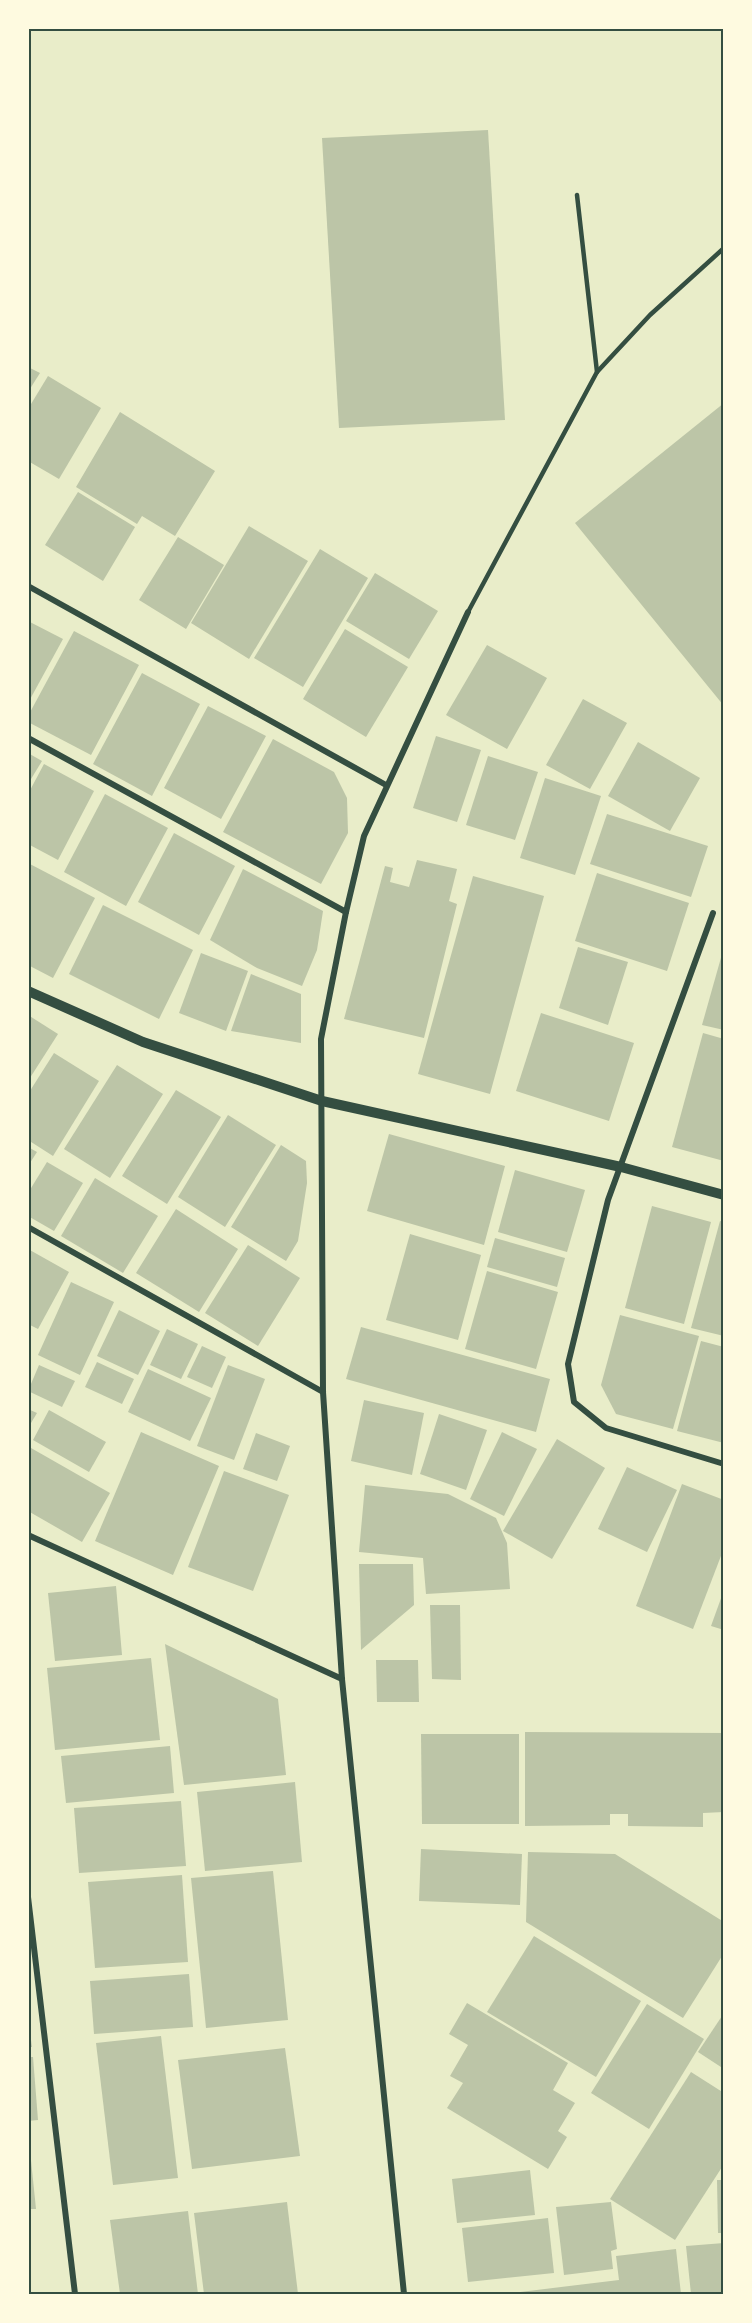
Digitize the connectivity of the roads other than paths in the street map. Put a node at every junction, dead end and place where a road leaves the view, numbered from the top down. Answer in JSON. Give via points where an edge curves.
{"nodes":[{"id":1,"x":577,"y":195,"type":"dead end"},
{"id":2,"x":723,"y":248,"type":"edge"},
{"id":3,"x":597,"y":372,"type":"junction"},
{"id":4,"x":28,"y":586,"type":"edge"},
{"id":5,"x":468,"y":612,"type":"joint"},
{"id":6,"x":28,"y":738,"type":"edge"},
{"id":7,"x":386,"y":785,"type":"junction"},
{"id":8,"x":346,"y":912,"type":"junction"},
{"id":9,"x":713,"y":913,"type":"dead end"},
{"id":10,"x":28,"y":991,"type":"edge"},
{"id":11,"x":322,"y":1101,"type":"junction"},
{"id":12,"x":621,"y":1167,"type":"junction"},
{"id":13,"x":723,"y":1195,"type":"edge"},
{"id":14,"x":28,"y":1227,"type":"edge"},
{"id":15,"x":323,"y":1392,"type":"junction"},
{"id":16,"x":723,"y":1464,"type":"edge"},
{"id":17,"x":28,"y":1535,"type":"edge"},
{"id":18,"x":342,"y":1679,"type":"junction"},
{"id":19,"x":28,"y":1897,"type":"edge"},
{"id":20,"x":75,"y":2295,"type":"edge"},
{"id":21,"x":404,"y":2295,"type":"edge"}],
"edges":[{"from":1,"to":3,"type":"lane"},
{"from":2,"to":3,"type":"lane","via":[[650,315]]},
{"from":3,"to":5,"type":"lane"},
{"from":4,"to":7,"type":"street"},
{"from":5,"to":7,"type":"street"},
{"from":6,"to":8,"type":"street"},
{"from":7,"to":8,"type":"street","via":[[364,836]]},
{"from":8,"to":11,"type":"street","via":[[321,1039]]},
{"from":9,"to":12,"type":"street"},
{"from":10,"to":11,"type":"street","via":[[143,1042]]},
{"from":11,"to":12,"type":"street"},
{"from":11,"to":15,"type":"street"},
{"from":12,"to":13,"type":"street"},
{"from":12,"to":16,"type":"street","via":[[608,1200],[568,1364],[574,1402],[606,1428]]},
{"from":14,"to":15,"type":"street"},
{"from":15,"to":18,"type":"street"},
{"from":17,"to":18,"type":"street"},
{"from":18,"to":21,"type":"street"},
{"from":19,"to":20,"type":"street"}]}
